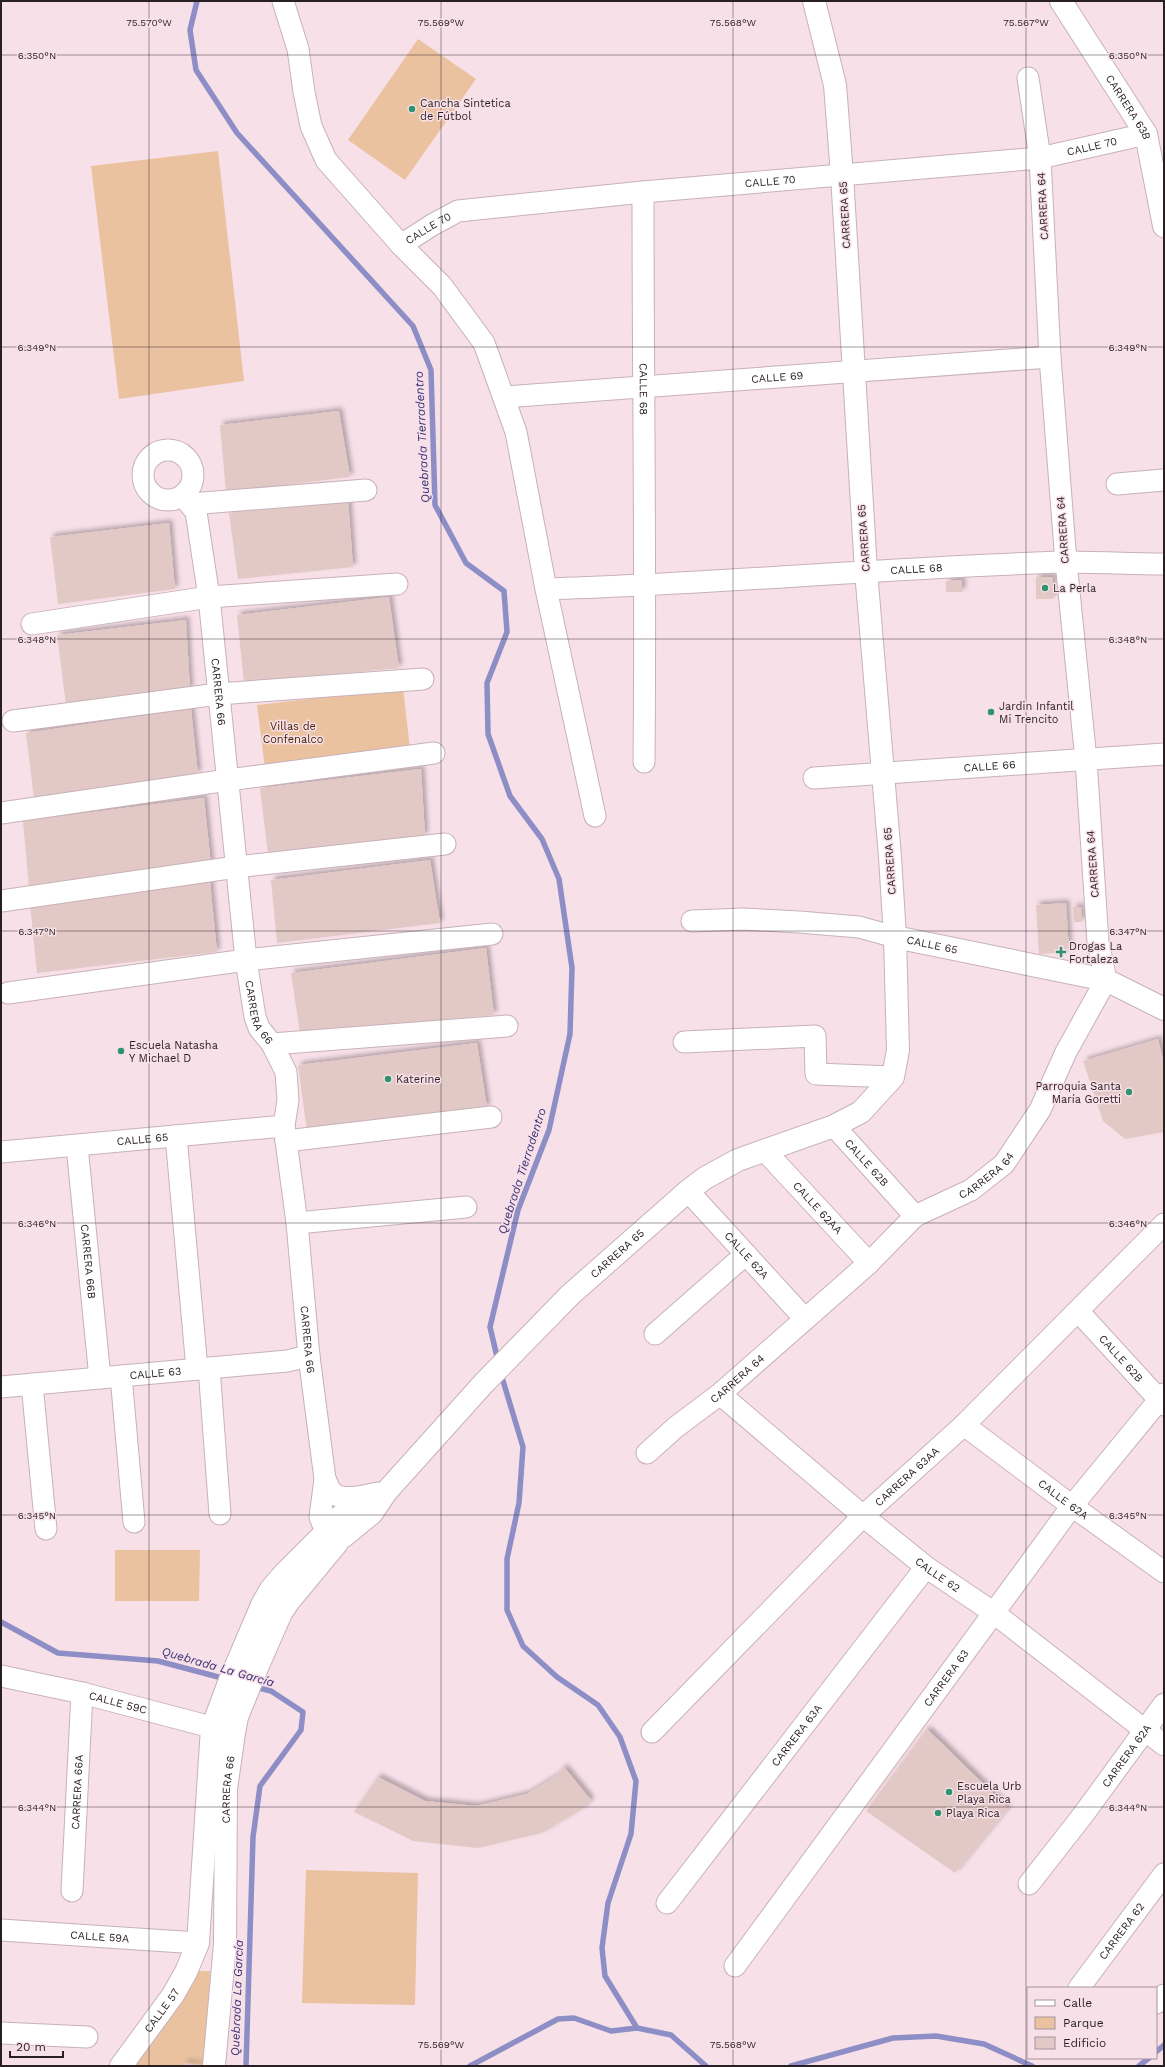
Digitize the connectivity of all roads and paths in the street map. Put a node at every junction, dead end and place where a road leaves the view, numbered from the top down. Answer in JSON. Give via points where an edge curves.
{"nodes":[{"id":1,"x":283,"y":1,"type":"edge"},
{"id":2,"x":814,"y":1,"type":"edge"},
{"id":3,"x":1061,"y":1,"type":"edge"},
{"id":4,"x":1028,"y":78,"type":"dead end"},
{"id":5,"x":1146,"y":134,"type":"junction"},
{"id":6,"x":1040,"y":158,"type":"junction"},
{"id":7,"x":842,"y":175,"type":"junction"},
{"id":8,"x":643,"y":192,"type":"junction"},
{"id":9,"x":1163,"y":221,"type":"edge"},
{"id":10,"x":401,"y":245,"type":"junction"},
{"id":11,"x":1050,"y":357,"type":"junction"},
{"id":12,"x":854,"y":372,"type":"junction"},
{"id":13,"x":643,"y":387,"type":"junction"},
{"id":14,"x":504,"y":398,"type":"junction"},
{"id":15,"x":1164,"y":480,"type":"edge"},
{"id":16,"x":1117,"y":484,"type":"dead end"},
{"id":17,"x":366,"y":490,"type":"dead end"},
{"id":18,"x":1066,"y":562,"type":"junction"},
{"id":19,"x":1164,"y":564,"type":"edge"},
{"id":20,"x":866,"y":572,"type":"junction"},
{"id":21,"x":397,"y":584,"type":"dead end"},
{"id":22,"x":646,"y":586,"type":"junction"},
{"id":23,"x":546,"y":589,"type":"junction"},
{"id":24,"x":209,"y":597,"type":"junction"},
{"id":25,"x":32,"y":624,"type":"dead end"},
{"id":26,"x":423,"y":679,"type":"dead end"},
{"id":27,"x":218,"y":694,"type":"junction"},
{"id":28,"x":13,"y":721,"type":"dead end"},
{"id":29,"x":434,"y":753,"type":"dead end"},
{"id":30,"x":1164,"y":754,"type":"edge"},
{"id":31,"x":1086,"y":760,"type":"junction"},
{"id":32,"x":644,"y":762,"type":"dead end"},
{"id":33,"x":883,"y":773,"type":"junction"},
{"id":34,"x":814,"y":778,"type":"dead end"},
{"id":35,"x":228,"y":780,"type":"junction"},
{"id":36,"x":1,"y":813,"type":"edge"},
{"id":37,"x":595,"y":816,"type":"dead end"},
{"id":38,"x":446,"y":844,"type":"dead end"},
{"id":39,"x":236,"y":867,"type":"junction"},
{"id":40,"x":1,"y":901,"type":"edge"},
{"id":41,"x":692,"y":921,"type":"dead end"},
{"id":42,"x":492,"y":934,"type":"dead end"},
{"id":43,"x":895,"y":937,"type":"junction"},
{"id":44,"x":246,"y":960,"type":"junction"},
{"id":45,"x":1106,"y":980,"type":"junction"},
{"id":46,"x":8,"y":993,"type":"dead end"},
{"id":47,"x":1164,"y":1009,"type":"edge"},
{"id":48,"x":507,"y":1026,"type":"dead end"},
{"id":49,"x":684,"y":1042,"type":"dead end"},
{"id":50,"x":272,"y":1044,"type":"junction"},
{"id":51,"x":893,"y":1077,"type":"junction"},
{"id":52,"x":491,"y":1117,"type":"dead end"},
{"id":53,"x":834,"y":1126,"type":"junction"},
{"id":54,"x":285,"y":1134,"type":"junction"},
{"id":55,"x":176,"y":1136,"type":"junction"},
{"id":56,"x":77,"y":1146,"type":"junction"},
{"id":57,"x":1,"y":1152,"type":"edge"},
{"id":58,"x":766,"y":1152,"type":"junction"},
{"id":59,"x":688,"y":1191,"type":"junction"},
{"id":60,"x":466,"y":1207,"type":"dead end"},
{"id":61,"x":915,"y":1216,"type":"junction"},
{"id":62,"x":297,"y":1222,"type":"junction"},
{"id":63,"x":1164,"y":1224,"type":"edge"},
{"id":64,"x":746,"y":1254,"type":"junction"},
{"id":65,"x":869,"y":1263,"type":"junction"},
{"id":66,"x":1078,"y":1311,"type":"junction"},
{"id":67,"x":805,"y":1319,"type":"junction"},
{"id":68,"x":655,"y":1334,"type":"dead end"},
{"id":69,"x":309,"y":1356,"type":"junction"},
{"id":70,"x":203,"y":1368,"type":"junction"},
{"id":71,"x":121,"y":1376,"type":"junction"},
{"id":72,"x":100,"y":1378,"type":"junction"},
{"id":73,"x":1,"y":1384,"type":"edge"},
{"id":74,"x":32,"y":1384,"type":"junction"},
{"id":75,"x":720,"y":1394,"type":"junction"},
{"id":76,"x":1162,"y":1400,"type":"edge"},
{"id":77,"x":964,"y":1425,"type":"junction"},
{"id":78,"x":647,"y":1453,"type":"dead end"},
{"id":79,"x":324,"y":1479,"type":"junction"},
{"id":80,"x":386,"y":1492,"type":"junction"},
{"id":81,"x":1072,"y":1506,"type":"junction"},
{"id":82,"x":220,"y":1514,"type":"dead end"},
{"id":83,"x":863,"y":1516,"type":"junction"},
{"id":84,"x":134,"y":1522,"type":"dead end"},
{"id":85,"x":46,"y":1529,"type":"dead end"},
{"id":86,"x":332,"y":1533,"type":"junction"},
{"id":87,"x":926,"y":1567,"type":"junction"},
{"id":88,"x":1164,"y":1572,"type":"edge"},
{"id":89,"x":994,"y":1614,"type":"junction"},
{"id":90,"x":1,"y":1676,"type":"edge"},
{"id":91,"x":82,"y":1693,"type":"junction"},
{"id":92,"x":1164,"y":1704,"type":"edge"},
{"id":93,"x":230,"y":1719,"type":"junction"},
{"id":94,"x":212,"y":1728,"type":"junction"},
{"id":95,"x":1144,"y":1731,"type":"junction"},
{"id":96,"x":652,"y":1732,"type":"dead end"},
{"id":97,"x":1164,"y":1745,"type":"edge"},
{"id":98,"x":1164,"y":1874,"type":"edge"},
{"id":99,"x":1029,"y":1884,"type":"dead end"},
{"id":100,"x":72,"y":1891,"type":"dead end"},
{"id":101,"x":668,"y":1902,"type":"dead end"},
{"id":102,"x":1,"y":1930,"type":"edge"},
{"id":103,"x":198,"y":1943,"type":"junction"},
{"id":104,"x":735,"y":1966,"type":"dead end"},
{"id":105,"x":186,"y":1972,"type":"joint"},
{"id":106,"x":1080,"y":1987,"type":"edge"},
{"id":107,"x":1,"y":2033,"type":"edge"},
{"id":108,"x":87,"y":2037,"type":"dead end"},
{"id":109,"x":121,"y":2066,"type":"edge"},
{"id":110,"x":214,"y":2066,"type":"edge"}],
"edges":[{"from":1,"to":10,"type":"street","via":[[298,49],[311,126],[326,160]]},
{"from":2,"to":7,"type":"main road","name":"CARRERA 65","via":[[835,85]]},
{"from":3,"to":5,"type":"main road","name":"CARRERA 63B"},
{"from":4,"to":6,"type":"street","name":"CARRERA 64"},
{"from":5,"to":6,"type":"street","name":"CALLE 70"},
{"from":5,"to":9,"type":"main road","name":"CARRERA 63B"},
{"from":6,"to":7,"type":"street","name":"CALLE 70"},
{"from":6,"to":11,"type":"street","name":"CARRERA 64"},
{"from":7,"to":8,"type":"street","name":"CALLE 70"},
{"from":7,"to":12,"type":"main road","name":"CARRERA 65"},
{"from":8,"to":10,"type":"street","name":"CALLE 70","via":[[458,211]]},
{"from":8,"to":13,"type":"street","name":"CALLE 68"},
{"from":10,"to":14,"type":"street","via":[[442,286],[484,343]]},
{"from":11,"to":12,"type":"street","name":"CALLE 69"},
{"from":11,"to":18,"type":"street","name":"CARRERA 64"},
{"from":12,"to":13,"type":"street","name":"CALLE 69"},
{"from":12,"to":20,"type":"main road","name":"CARRERA 65"},
{"from":13,"to":14,"type":"street","name":"CALLE 69"},
{"from":13,"to":22,"type":"street","name":"CALLE 68"},
{"from":14,"to":23,"type":"street","via":[[516,432]]},
{"from":15,"to":16,"type":"street"},
{"from":17,"to":24,"type":"street","name":"CARRERA 66","via":[[187,500],[196,512]]},
{"from":18,"to":19,"type":"street","name":"CALLE 68"},
{"from":18,"to":20,"type":"street","name":"CALLE 68"},
{"from":18,"to":31,"type":"street","name":"CARRERA 64"},
{"from":20,"to":22,"type":"street","name":"CALLE 68"},
{"from":20,"to":33,"type":"main road","name":"CARRERA 65"},
{"from":21,"to":24,"type":"street"},
{"from":22,"to":23,"type":"street","name":"CALLE 68"},
{"from":22,"to":32,"type":"street","name":"CALLE 68"},
{"from":23,"to":37,"type":"street"},
{"from":24,"to":25,"type":"street"},
{"from":24,"to":27,"type":"street","name":"CARRERA 66"},
{"from":26,"to":27,"type":"street"},
{"from":27,"to":28,"type":"street"},
{"from":27,"to":35,"type":"street","name":"CARRERA 66"},
{"from":29,"to":35,"type":"street"},
{"from":30,"to":31,"type":"street","name":"CALLE 66"},
{"from":31,"to":33,"type":"street","name":"CALLE 66"},
{"from":31,"to":45,"type":"street","name":"CARRERA 64","via":[[1098,942]]},
{"from":33,"to":34,"type":"street","name":"CALLE 66"},
{"from":33,"to":43,"type":"main road","name":"CARRERA 65"},
{"from":35,"to":36,"type":"street"},
{"from":35,"to":39,"type":"street","name":"CARRERA 66"},
{"from":38,"to":39,"type":"street"},
{"from":39,"to":40,"type":"street"},
{"from":39,"to":44,"type":"street","name":"CARRERA 66"},
{"from":41,"to":43,"type":"street","name":"CALLE 65","via":[[743,919],[799,922],[859,927]]},
{"from":42,"to":44,"type":"street"},
{"from":43,"to":45,"type":"main road","name":"CALLE 65"},
{"from":43,"to":51,"type":"main road","name":"CARRERA 65","via":[[898,1050]]},
{"from":44,"to":46,"type":"street"},
{"from":44,"to":50,"type":"street","name":"CARRERA 66","via":[[255,1017],[259,1028]]},
{"from":45,"to":47,"type":"main road","name":"CALLE 65"},
{"from":45,"to":61,"type":"street","name":"CARRERA 64","via":[[1066,1052],[1040,1110],[1004,1164],[971,1190]]},
{"from":48,"to":50,"type":"street"},
{"from":49,"to":51,"type":"street","via":[[815,1036],[816,1074]]},
{"from":50,"to":54,"type":"street","name":"CARRERA 66","via":[[286,1072],[288,1100]]},
{"from":51,"to":53,"type":"main road","name":"CARRERA 65","via":[[861,1112]]},
{"from":52,"to":54,"type":"street","name":"CALLE 65"},
{"from":53,"to":58,"type":"main road","name":"CARRERA 65"},
{"from":53,"to":61,"type":"street","name":"CALLE 62B"},
{"from":54,"to":55,"type":"street","name":"CALLE 65"},
{"from":54,"to":62,"type":"street","name":"CARRERA 66"},
{"from":55,"to":56,"type":"street","name":"CALLE 65"},
{"from":55,"to":70,"type":"street"},
{"from":56,"to":57,"type":"street","name":"CALLE 65"},
{"from":56,"to":72,"type":"street","name":"CARRERA 66B"},
{"from":58,"to":59,"type":"main road","name":"CARRERA 65","via":[[738,1160],[705,1178]]},
{"from":58,"to":65,"type":"street","name":"CALLE 62AA"},
{"from":59,"to":64,"type":"street","name":"CALLE 62A"},
{"from":59,"to":80,"type":"main road","name":"CARRERA 65","via":[[570,1295],[482,1385]]},
{"from":60,"to":62,"type":"street"},
{"from":61,"to":65,"type":"street","name":"CARRERA 64"},
{"from":62,"to":69,"type":"street","name":"CARRERA 66"},
{"from":63,"to":66,"type":"street","name":"CARRERA 63AA"},
{"from":64,"to":67,"type":"street","name":"CALLE 62A"},
{"from":64,"to":68,"type":"street"},
{"from":65,"to":67,"type":"street","name":"CARRERA 64"},
{"from":66,"to":76,"type":"street","name":"CALLE 62B"},
{"from":66,"to":77,"type":"street","name":"CARRERA 63AA"},
{"from":67,"to":75,"type":"street","name":"CARRERA 64"},
{"from":69,"to":70,"type":"street","name":"CALLE 63","via":[[287,1361]]},
{"from":69,"to":79,"type":"street","name":"CARRERA 66"},
{"from":70,"to":71,"type":"street","name":"CALLE 63"},
{"from":70,"to":82,"type":"street"},
{"from":71,"to":72,"type":"street","name":"CALLE 63"},
{"from":71,"to":84,"type":"street"},
{"from":72,"to":74,"type":"street","name":"CALLE 63"},
{"from":73,"to":74,"type":"street","name":"CALLE 63"},
{"from":74,"to":85,"type":"street"},
{"from":75,"to":78,"type":"street","name":"CARRERA 64"},
{"from":75,"to":83,"type":"street","name":"CALLE 62"},
{"from":76,"to":81,"type":"street","name":"CARRERA 63"},
{"from":77,"to":81,"type":"street","name":"CALLE 62A"},
{"from":77,"to":83,"type":"street","name":"CARRERA 63AA"},
{"from":79,"to":80,"type":"street","via":[[333,1493],[339,1497]]},
{"from":79,"to":86,"type":"street","name":"CARRERA 66","via":[[320,1516]]},
{"from":80,"to":86,"type":"main road","name":"CARRERA 65","via":[[372,1513]]},
{"from":81,"to":88,"type":"street","name":"CALLE 62A"},
{"from":81,"to":89,"type":"street","name":"CARRERA 63"},
{"from":83,"to":87,"type":"street","name":"CALLE 62"},
{"from":83,"to":96,"type":"street","name":"CARRERA 63AA"},
{"from":86,"to":93,"type":"main road","name":"CARRERA 66","via":[[308,1548],[271,1589],[262,1605]]},
{"from":87,"to":89,"type":"street","name":"CALLE 62"},
{"from":87,"to":101,"type":"street","name":"CARRERA 63A"},
{"from":89,"to":95,"type":"street","name":"CALLE 62"},
{"from":89,"to":104,"type":"street","name":"CARRERA 63"},
{"from":90,"to":91,"type":"street","name":"CALLE 59C"},
{"from":91,"to":94,"type":"street","name":"CALLE 59C"},
{"from":91,"to":100,"type":"street","name":"CARRERA 66A"},
{"from":92,"to":95,"type":"street","name":"CARRERA 62A"},
{"from":93,"to":94,"type":"main road","name":"CARRERA 66"},
{"from":93,"to":110,"type":"main road","name":"CARRERA 66","via":[[226,1789],[225,1944]]},
{"from":94,"to":103,"type":"main road","name":"CARRERA 66"},
{"from":95,"to":97,"type":"street","name":"CALLE 62"},
{"from":95,"to":99,"type":"street","name":"CARRERA 62A"},
{"from":98,"to":106,"type":"street","name":"CARRERA 62"},
{"from":102,"to":103,"type":"street","name":"CALLE 59A"},
{"from":103,"to":105,"type":"main road","name":"CARRERA 66"},
{"from":105,"to":109,"type":"main road","name":"CALLE 57","via":[[173,1995]]},
{"from":107,"to":108,"type":"street"}]}
